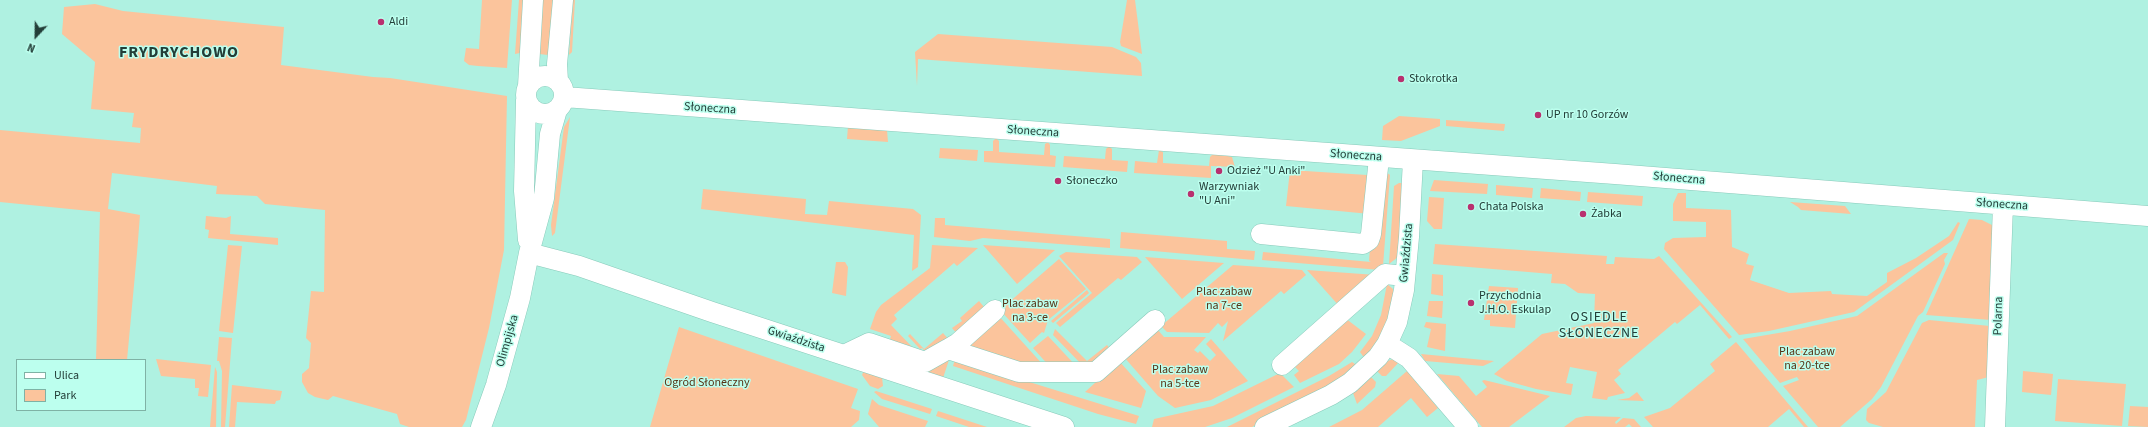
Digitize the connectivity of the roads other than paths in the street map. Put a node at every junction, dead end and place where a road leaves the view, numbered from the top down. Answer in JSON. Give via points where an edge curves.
{"nodes":[{"id":1,"x":533,"y":0,"type":"edge"},
{"id":2,"x":563,"y":0,"type":"edge"},
{"id":3,"x":527,"y":93,"type":"junction"},
{"id":4,"x":560,"y":96,"type":"junction"},
{"id":5,"x":1379,"y":158,"type":"junction"},
{"id":6,"x":1413,"y":160,"type":"junction"},
{"id":7,"x":2003,"y":205,"type":"junction"},
{"id":8,"x":2148,"y":216,"type":"edge"},
{"id":9,"x":1260,"y":234,"type":"dead end"},
{"id":10,"x":529,"y":254,"type":"junction"},
{"id":11,"x":1405,"y":276,"type":"junction"},
{"id":12,"x":995,"y":310,"type":"dead end"},
{"id":13,"x":1155,"y":320,"type":"dead end"},
{"id":14,"x":1387,"y":344,"type":"junction"},
{"id":15,"x":948,"y":349,"type":"junction"},
{"id":16,"x":844,"y":355,"type":"junction"},
{"id":17,"x":1282,"y":365,"type":"dead end"},
{"id":18,"x":481,"y":427,"type":"edge"},
{"id":19,"x":1064,"y":427,"type":"edge"},
{"id":20,"x":1265,"y":427,"type":"edge"},
{"id":21,"x":1468,"y":427,"type":"edge"},
{"id":22,"x":1995,"y":427,"type":"edge"}],
"edges":[{"from":1,"to":3,"type":"street","name":"Olimpijska"},
{"from":2,"to":4,"type":"street","name":"Olimpijska","via":[[557,64]]},
{"from":3,"to":4,"type":"street","via":[[531,82],[547,76]]},
{"from":3,"to":4,"type":"street","via":[[533,110],[539,113],[552,113]]},
{"from":3,"to":10,"type":"street","name":"Olimpijska","via":[[524,191]]},
{"from":4,"to":5,"type":"street","name":"Słoneczna"},
{"from":4,"to":10,"type":"street","name":"Olimpijska","via":[[550,134],[544,198]]},
{"from":5,"to":6,"type":"street","name":"Słoneczna"},
{"from":5,"to":9,"type":"street","via":[[1371,234],[1369,240],[1363,244]]},
{"from":6,"to":7,"type":"street","name":"Słoneczna"},
{"from":6,"to":11,"type":"street","name":"Gwiaździsta"},
{"from":7,"to":8,"type":"street","name":"Słoneczna"},
{"from":7,"to":22,"type":"street","name":"Polarna"},
{"from":10,"to":16,"type":"street","name":"Gwiaździsta","via":[[579,266]]},
{"from":10,"to":18,"type":"street","name":"Olimpijska","via":[[507,348]]},
{"from":11,"to":14,"type":"street","name":"Gwiaździsta","via":[[1397,322]]},
{"from":11,"to":17,"type":"street","via":[[1385,274]]},
{"from":12,"to":15,"type":"street"},
{"from":13,"to":15,"type":"street","via":[[1096,372],[1019,372]]},
{"from":14,"to":20,"type":"street","name":"Gwiaździsta","via":[[1350,383]]},
{"from":14,"to":21,"type":"street","via":[[1409,358]]},
{"from":15,"to":16,"type":"street","via":[[926,362],[869,343]]},
{"from":16,"to":19,"type":"street","name":"Gwiaździsta"}]}
